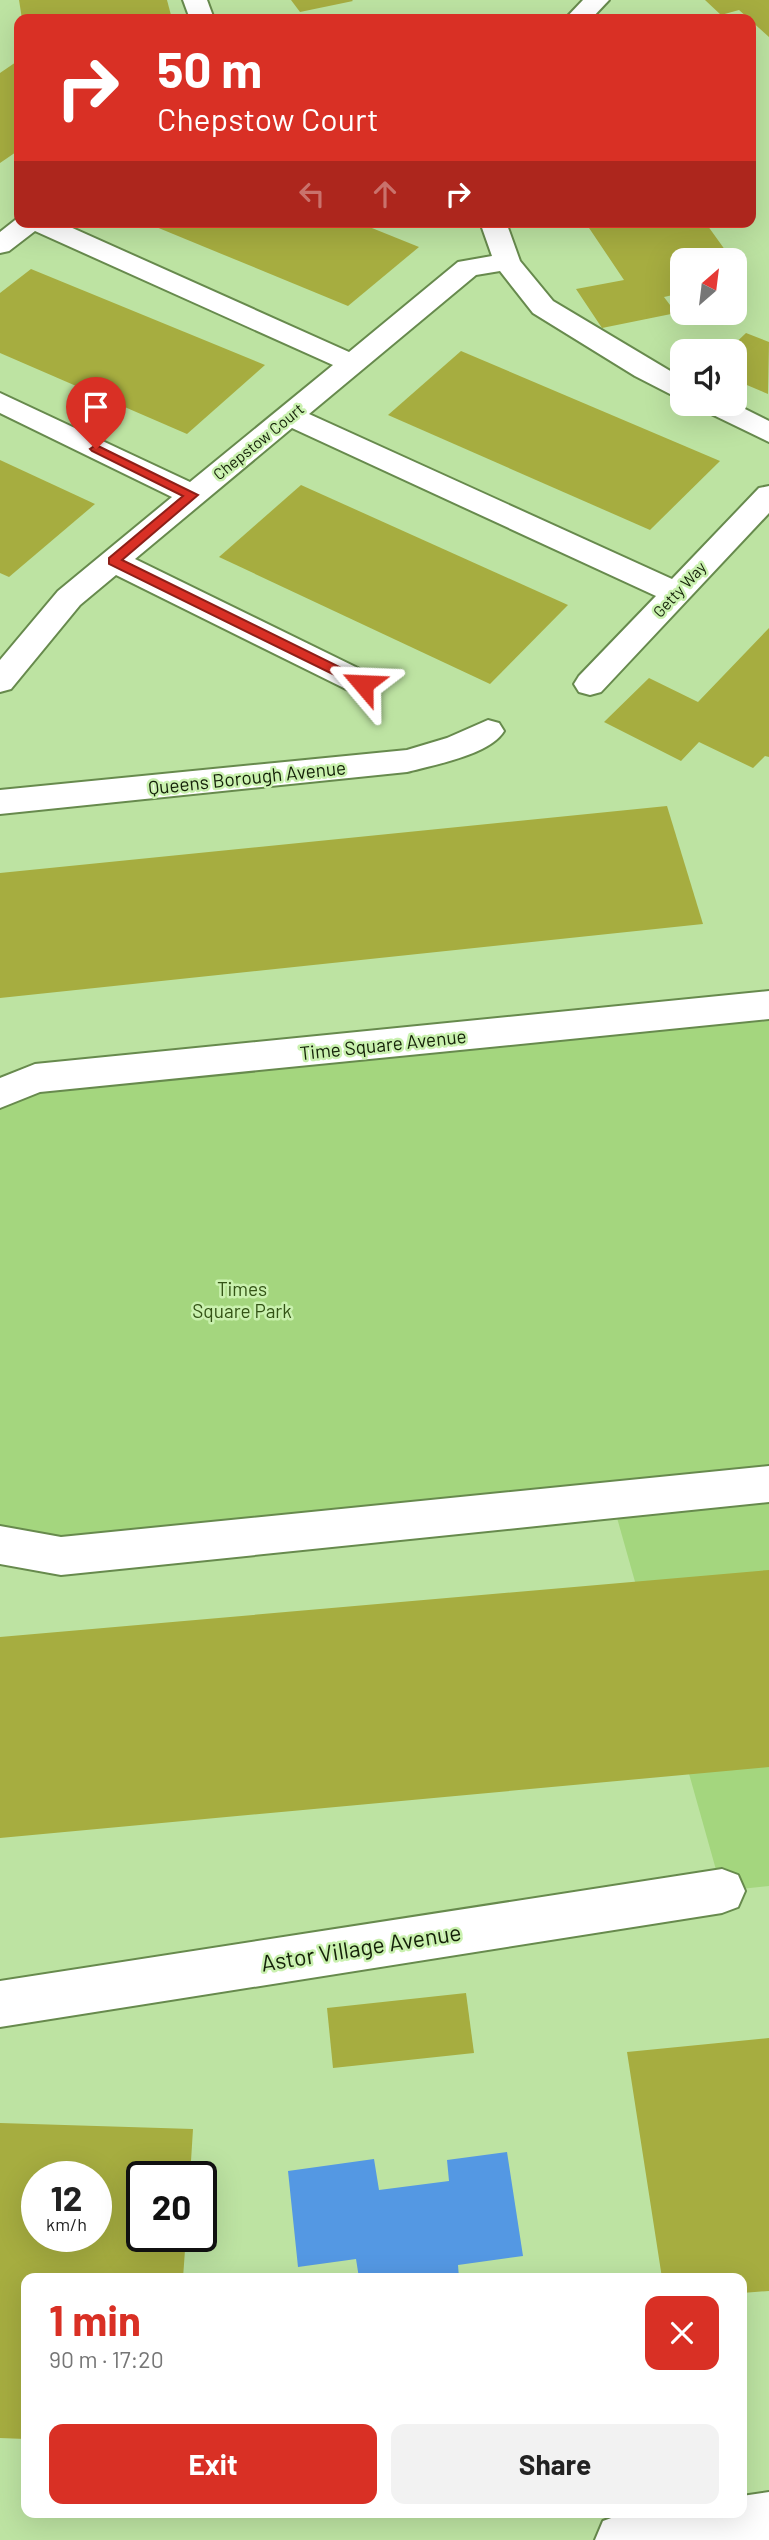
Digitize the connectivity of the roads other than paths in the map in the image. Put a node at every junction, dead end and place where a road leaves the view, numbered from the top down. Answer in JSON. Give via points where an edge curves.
{"nodes":[{"id":1,"x":597,"y":0,"type":"edge"},
{"id":2,"x":582,"y":14,"type":"edge"},
{"id":3,"x":22,"y":228,"type":"edge"},
{"id":4,"x":49,"y":228,"type":"edge"},
{"id":5,"x":495,"y":228,"type":"edge"},
{"id":6,"x":0,"y":245,"type":"edge"},
{"id":7,"x":507,"y":262,"type":"junction"},
{"id":8,"x":354,"y":364,"type":"junction"},
{"id":9,"x":670,"y":383,"type":"edge"},
{"id":10,"x":0,"y":402,"type":"edge"},
{"id":11,"x":289,"y":416,"type":"junction"},
{"id":12,"x":736,"y":416,"type":"edge"},
{"id":13,"x":769,"y":433,"type":"edge"},
{"id":14,"x":192,"y":495,"type":"junction"},
{"id":15,"x":769,"y":495,"type":"edge"},
{"id":16,"x":113,"y":561,"type":"junction"},
{"id":17,"x":676,"y":593,"type":"junction"},
{"id":18,"x":10,"y":651,"type":"edge"},
{"id":19,"x":0,"y":681,"type":"edge"},
{"id":20,"x":363,"y":684,"type":"dead end"},
{"id":21,"x":590,"y":684,"type":"dead end"},
{"id":22,"x":488,"y":731,"type":"dead end"},
{"id":23,"x":0,"y":802,"type":"edge"},
{"id":24,"x":769,"y":1005,"type":"edge"},
{"id":25,"x":0,"y":1094,"type":"edge"},
{"id":26,"x":769,"y":1484,"type":"edge"},
{"id":27,"x":0,"y":1545,"type":"edge"},
{"id":28,"x":722,"y":1891,"type":"dead end"},
{"id":29,"x":0,"y":2004,"type":"edge"},
{"id":30,"x":769,"y":2518,"type":"edge"},
{"id":31,"x":622,"y":2540,"type":"edge"}],
"edges":[{"from":1,"to":2,"type":"lane"},
{"from":3,"to":6,"type":"lane"},
{"from":4,"to":8,"type":"lane"},
{"from":5,"to":7,"type":"lane"},
{"from":7,"to":8,"type":"lane","name":"Chepstow Court","via":[[468,268]]},
{"from":7,"to":9,"type":"lane","via":[[543,307]]},
{"from":8,"to":11,"type":"lane","name":"Chepstow Court"},
{"from":10,"to":14,"type":"lane"},
{"from":11,"to":14,"type":"lane","name":"Chepstow Court"},
{"from":11,"to":17,"type":"lane"},
{"from":12,"to":13,"type":"lane"},
{"from":14,"to":16,"type":"lane","name":"Chepstow Court"},
{"from":15,"to":17,"type":"lane","name":"Getty Way"},
{"from":16,"to":18,"type":"lane","name":"Chepstow Court"},
{"from":16,"to":20,"type":"lane"},
{"from":17,"to":21,"type":"lane","name":"Getty Way"},
{"from":18,"to":19,"type":"lane","name":"Chepstow Court"},
{"from":22,"to":23,"type":"lane","name":"Queens Borough Avenue","via":[[458,746],[407,761]]},
{"from":24,"to":25,"type":"lane","name":"Time Square Avenue","via":[[35,1078]]},
{"from":26,"to":27,"type":"lane","via":[[61,1556]]},
{"from":28,"to":29,"type":"lane","name":"Astor Village Avenue"},
{"from":30,"to":31,"type":"lane"}]}
